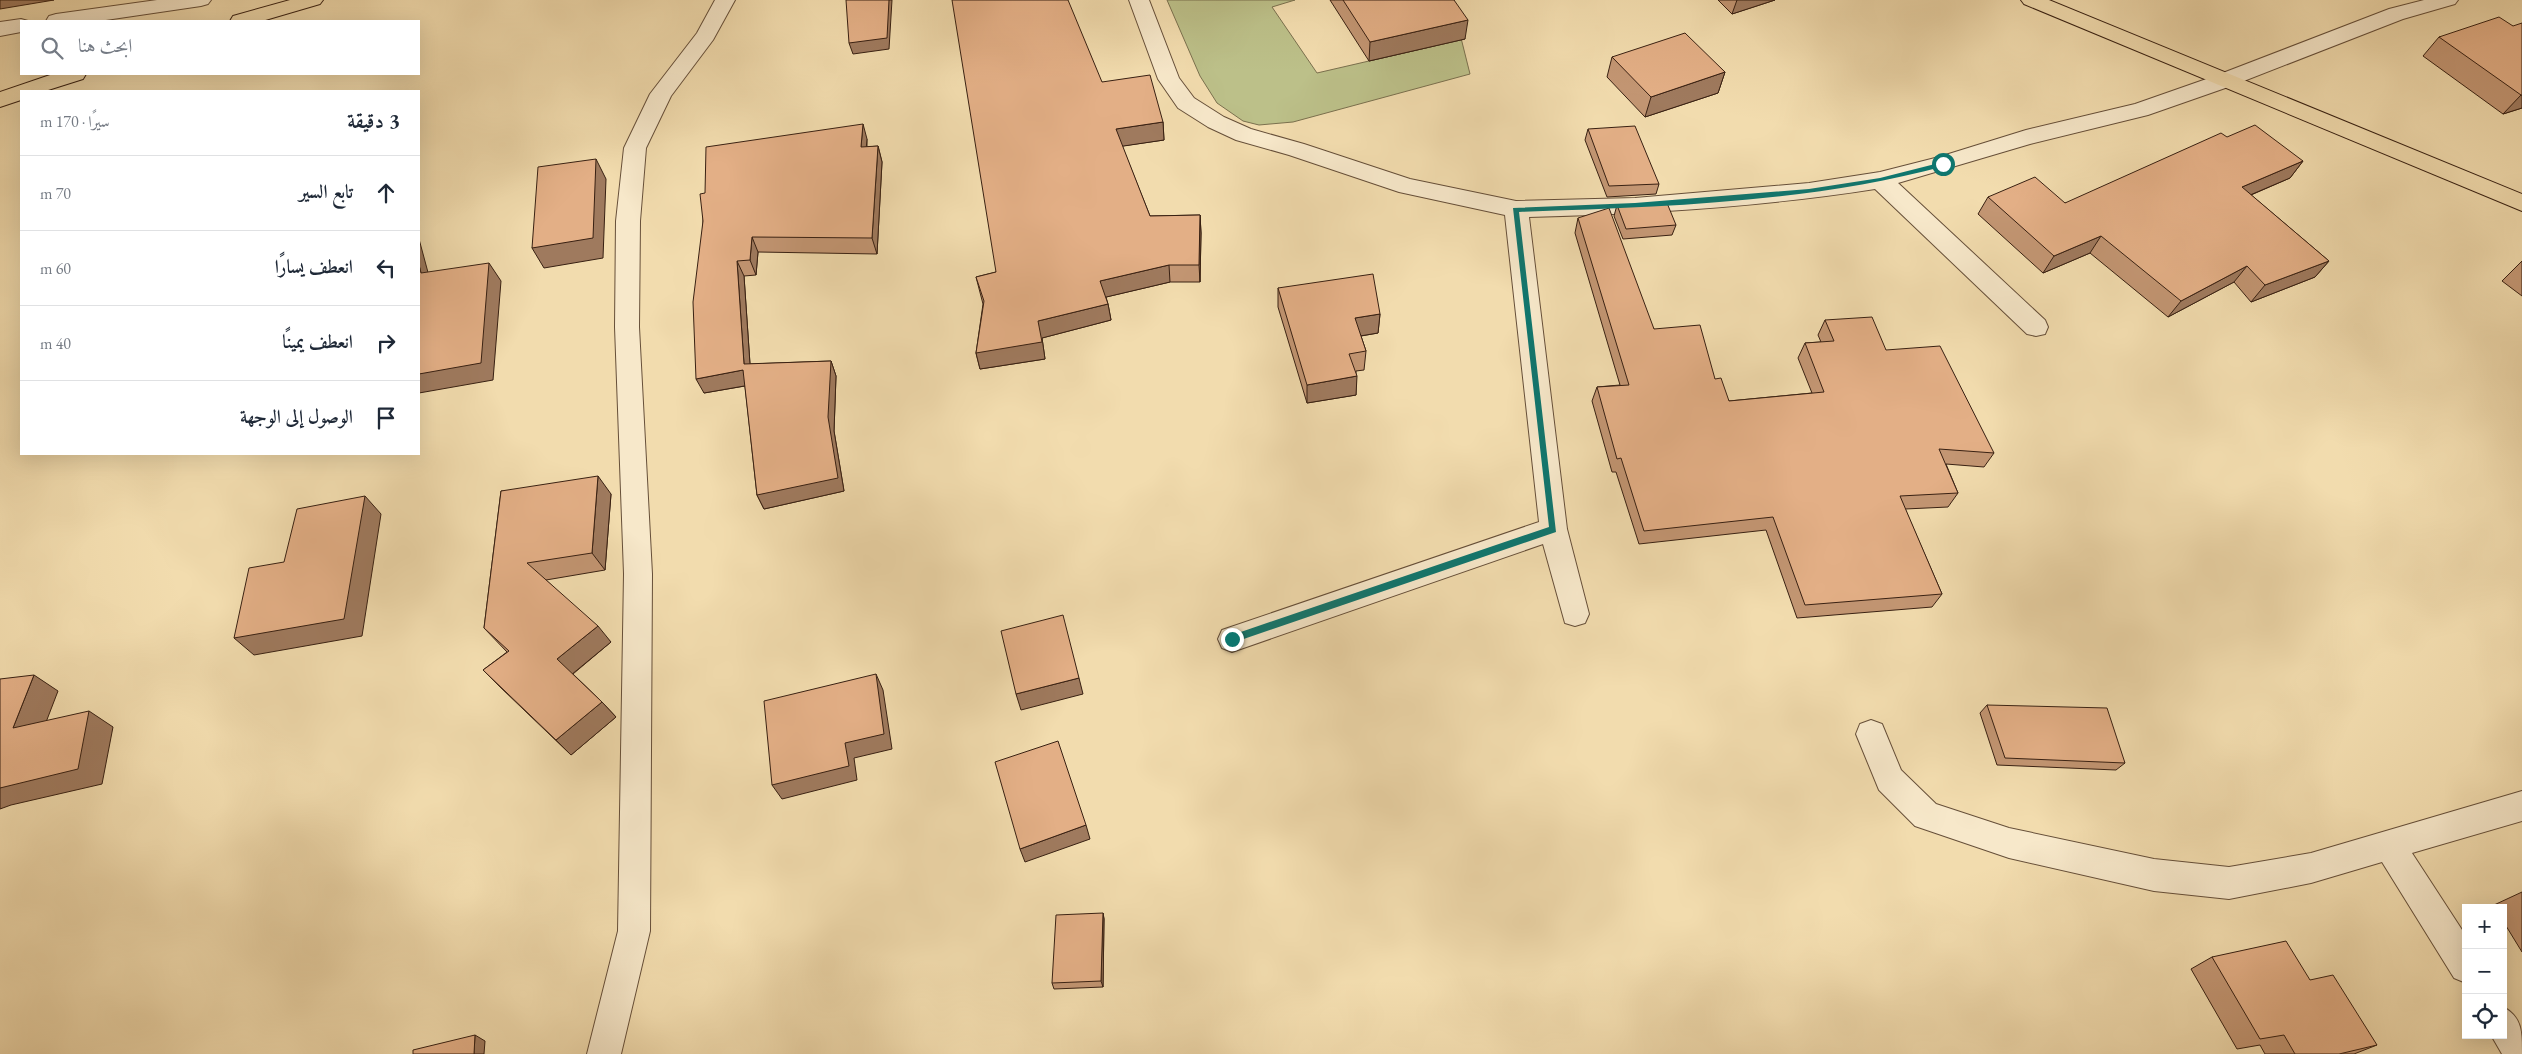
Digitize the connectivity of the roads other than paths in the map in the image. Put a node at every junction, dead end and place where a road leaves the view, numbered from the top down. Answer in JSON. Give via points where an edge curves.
{"nodes":[{"id":1,"x":201,"y":0,"type":"edge"},
{"id":2,"x":313,"y":0,"type":"edge"},
{"id":3,"x":725,"y":0,"type":"edge"},
{"id":4,"x":1139,"y":0,"type":"edge"},
{"id":5,"x":2031,"y":0,"type":"edge"},
{"id":6,"x":2448,"y":0,"type":"edge"},
{"id":7,"x":140,"y":5,"type":"edge"},
{"id":8,"x":61,"y":20,"type":"edge"},
{"id":9,"x":243,"y":20,"type":"edge"},
{"id":10,"x":20,"y":26,"type":"edge"},
{"id":11,"x":0,"y":29,"type":"edge"},
{"id":12,"x":73,"y":75,"type":"edge"},
{"id":13,"x":2223,"y":81,"type":"junction"},
{"id":14,"x":28,"y":90,"type":"edge"},
{"id":15,"x":20,"y":93,"type":"edge"},
{"id":16,"x":0,"y":100,"type":"edge"},
{"id":17,"x":1880,"y":180,"type":"junction"},
{"id":18,"x":2522,"y":203,"type":"edge"},
{"id":19,"x":1516,"y":209,"type":"junction"},
{"id":20,"x":2036,"y":327,"type":"dead end"},
{"id":21,"x":1553,"y":529,"type":"junction"},
{"id":22,"x":1575,"y":614,"type":"dead end"},
{"id":23,"x":1232,"y":639,"type":"dead end"},
{"id":24,"x":1871,"y":734,"type":"dead end"},
{"id":25,"x":2522,"y":806,"type":"edge"},
{"id":26,"x":2388,"y":844,"type":"junction"},
{"id":27,"x":2462,"y":960,"type":"edge"},
{"id":28,"x":2507,"y":1030,"type":"edge"},
{"id":29,"x":604,"y":1054,"type":"edge"},
{"id":30,"x":2522,"y":1054,"type":"edge"}],
"edges":[{"from":1,"to":7,"type":"street"},
{"from":2,"to":9,"type":"main road"},
{"from":3,"to":29,"type":"street","via":[[706,36],[661,94],[636,148],[628,221],[627,327],[638,574],[634,931]]},
{"from":4,"to":19,"type":"street","via":[[1169,79],[1186,103],[1216,122],[1244,135],[1407,186]]},
{"from":5,"to":13,"type":"main road"},
{"from":6,"to":13,"type":"street","via":[[2396,14]]},
{"from":7,"to":8,"type":"street"},
{"from":10,"to":11,"type":"street"},
{"from":12,"to":14,"type":"main road"},
{"from":13,"to":17,"type":"street","via":[[2140,110],[2026,138]]},
{"from":13,"to":18,"type":"main road"},
{"from":15,"to":16,"type":"main road"},
{"from":17,"to":19,"type":"street","via":[[1809,191],[1645,205]]},
{"from":17,"to":20,"type":"street"},
{"from":19,"to":21,"type":"street"},
{"from":21,"to":22,"type":"street"},
{"from":21,"to":23,"type":"street"},
{"from":24,"to":26,"type":"street","via":[[1890,780],[1926,816],[2009,843],[2154,875],[2230,883],[2311,868]]},
{"from":25,"to":26,"type":"street"},
{"from":26,"to":27,"type":"street"},
{"from":28,"to":30,"type":"street"}]}
